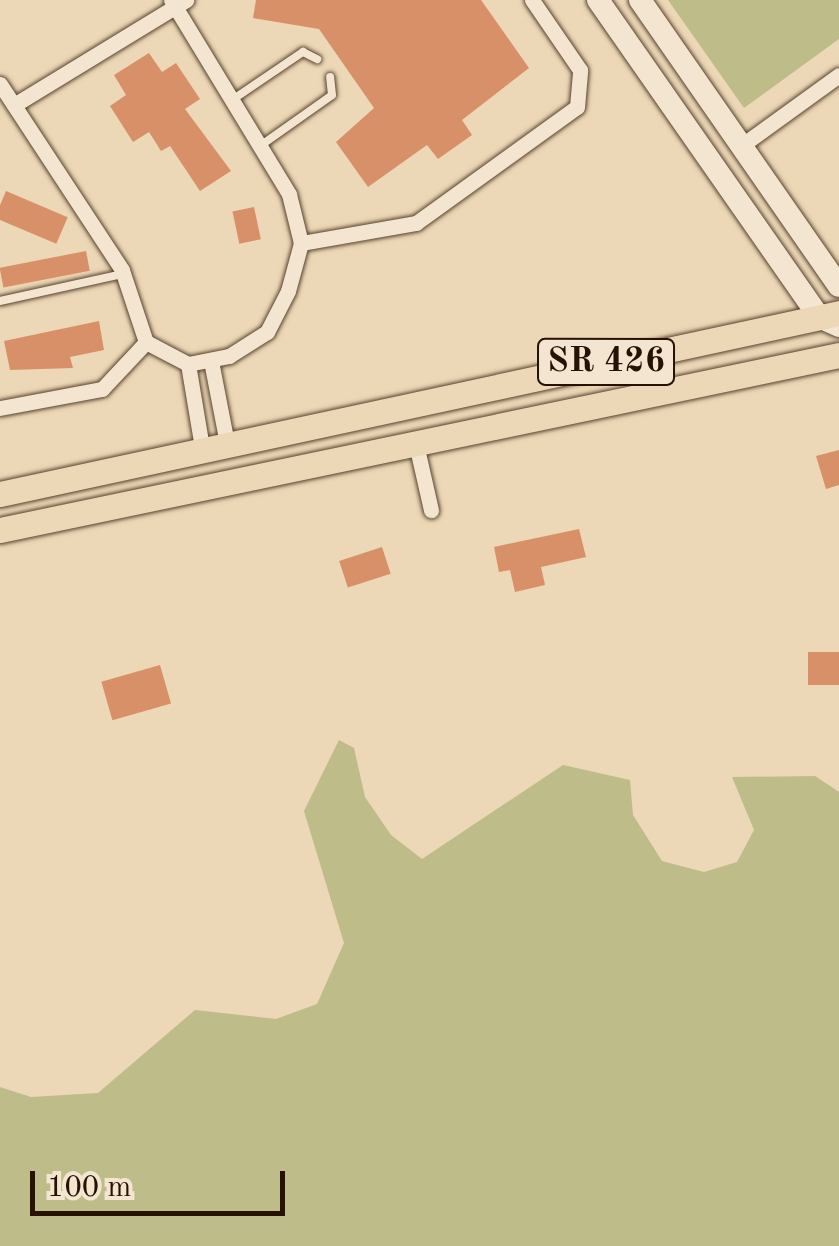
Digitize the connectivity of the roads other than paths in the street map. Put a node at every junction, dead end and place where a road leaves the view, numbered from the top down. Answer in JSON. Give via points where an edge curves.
{"nodes":[{"id":1,"x":532,"y":0,"type":"edge"},
{"id":2,"x":598,"y":0,"type":"edge"},
{"id":3,"x":640,"y":0,"type":"edge"},
{"id":4,"x":178,"y":2,"type":"edge"},
{"id":5,"x":316,"y":58,"type":"dead end"},
{"id":6,"x":839,"y":75,"type":"edge"},
{"id":7,"x":330,"y":77,"type":"dead end"},
{"id":8,"x":0,"y":84,"type":"edge"},
{"id":9,"x":232,"y":100,"type":"junction"},
{"id":10,"x":14,"y":105,"type":"junction"},
{"id":11,"x":260,"y":146,"type":"junction"},
{"id":12,"x":741,"y":146,"type":"junction"},
{"id":13,"x":301,"y":243,"type":"junction"},
{"id":14,"x":123,"y":274,"type":"junction"},
{"id":15,"x":839,"y":286,"type":"edge"},
{"id":16,"x":0,"y":301,"type":"edge"},
{"id":17,"x":832,"y":319,"type":"edge"},
{"id":18,"x":146,"y":342,"type":"junction"},
{"id":19,"x":839,"y":354,"type":"edge"},
{"id":20,"x":211,"y":362,"type":"junction"},
{"id":21,"x":188,"y":364,"type":"junction"},
{"id":22,"x":0,"y":408,"type":"edge"},
{"id":23,"x":228,"y":442,"type":"junction"},
{"id":24,"x":416,"y":444,"type":"junction"},
{"id":25,"x":202,"y":448,"type":"junction"},
{"id":26,"x":0,"y":494,"type":"edge"},
{"id":27,"x":431,"y":510,"type":"dead end"},
{"id":28,"x":0,"y":530,"type":"edge"}],
"edges":[{"from":1,"to":13,"type":"street","via":[[580,70],[577,108],[416,223]]},
{"from":2,"to":17,"type":"street"},
{"from":3,"to":12,"type":"street"},
{"from":4,"to":9,"type":"street"},
{"from":4,"to":10,"type":"street"},
{"from":5,"to":9,"type":"lane","via":[[303,52]]},
{"from":6,"to":12,"type":"street"},
{"from":7,"to":11,"type":"lane","via":[[332,94]]},
{"from":8,"to":10,"type":"street"},
{"from":9,"to":11,"type":"street"},
{"from":10,"to":14,"type":"street"},
{"from":11,"to":13,"type":"street","via":[[289,194]]},
{"from":12,"to":15,"type":"street"},
{"from":13,"to":20,"type":"street","via":[[267,332]]},
{"from":14,"to":16,"type":"lane"},
{"from":14,"to":18,"type":"street"},
{"from":17,"to":23,"type":"main road","number":"SR 426"},
{"from":18,"to":21,"type":"street"},
{"from":18,"to":22,"type":"street","via":[[102,389]]},
{"from":19,"to":24,"type":"main road","number":"SR 426"},
{"from":20,"to":21,"type":"street"},
{"from":20,"to":23,"type":"street"},
{"from":21,"to":25,"type":"street"},
{"from":23,"to":25,"type":"main road","number":"SR 426"},
{"from":24,"to":27,"type":"street"},
{"from":24,"to":28,"type":"main road","number":"SR 426"},
{"from":25,"to":26,"type":"main road","number":"SR 426"}]}
